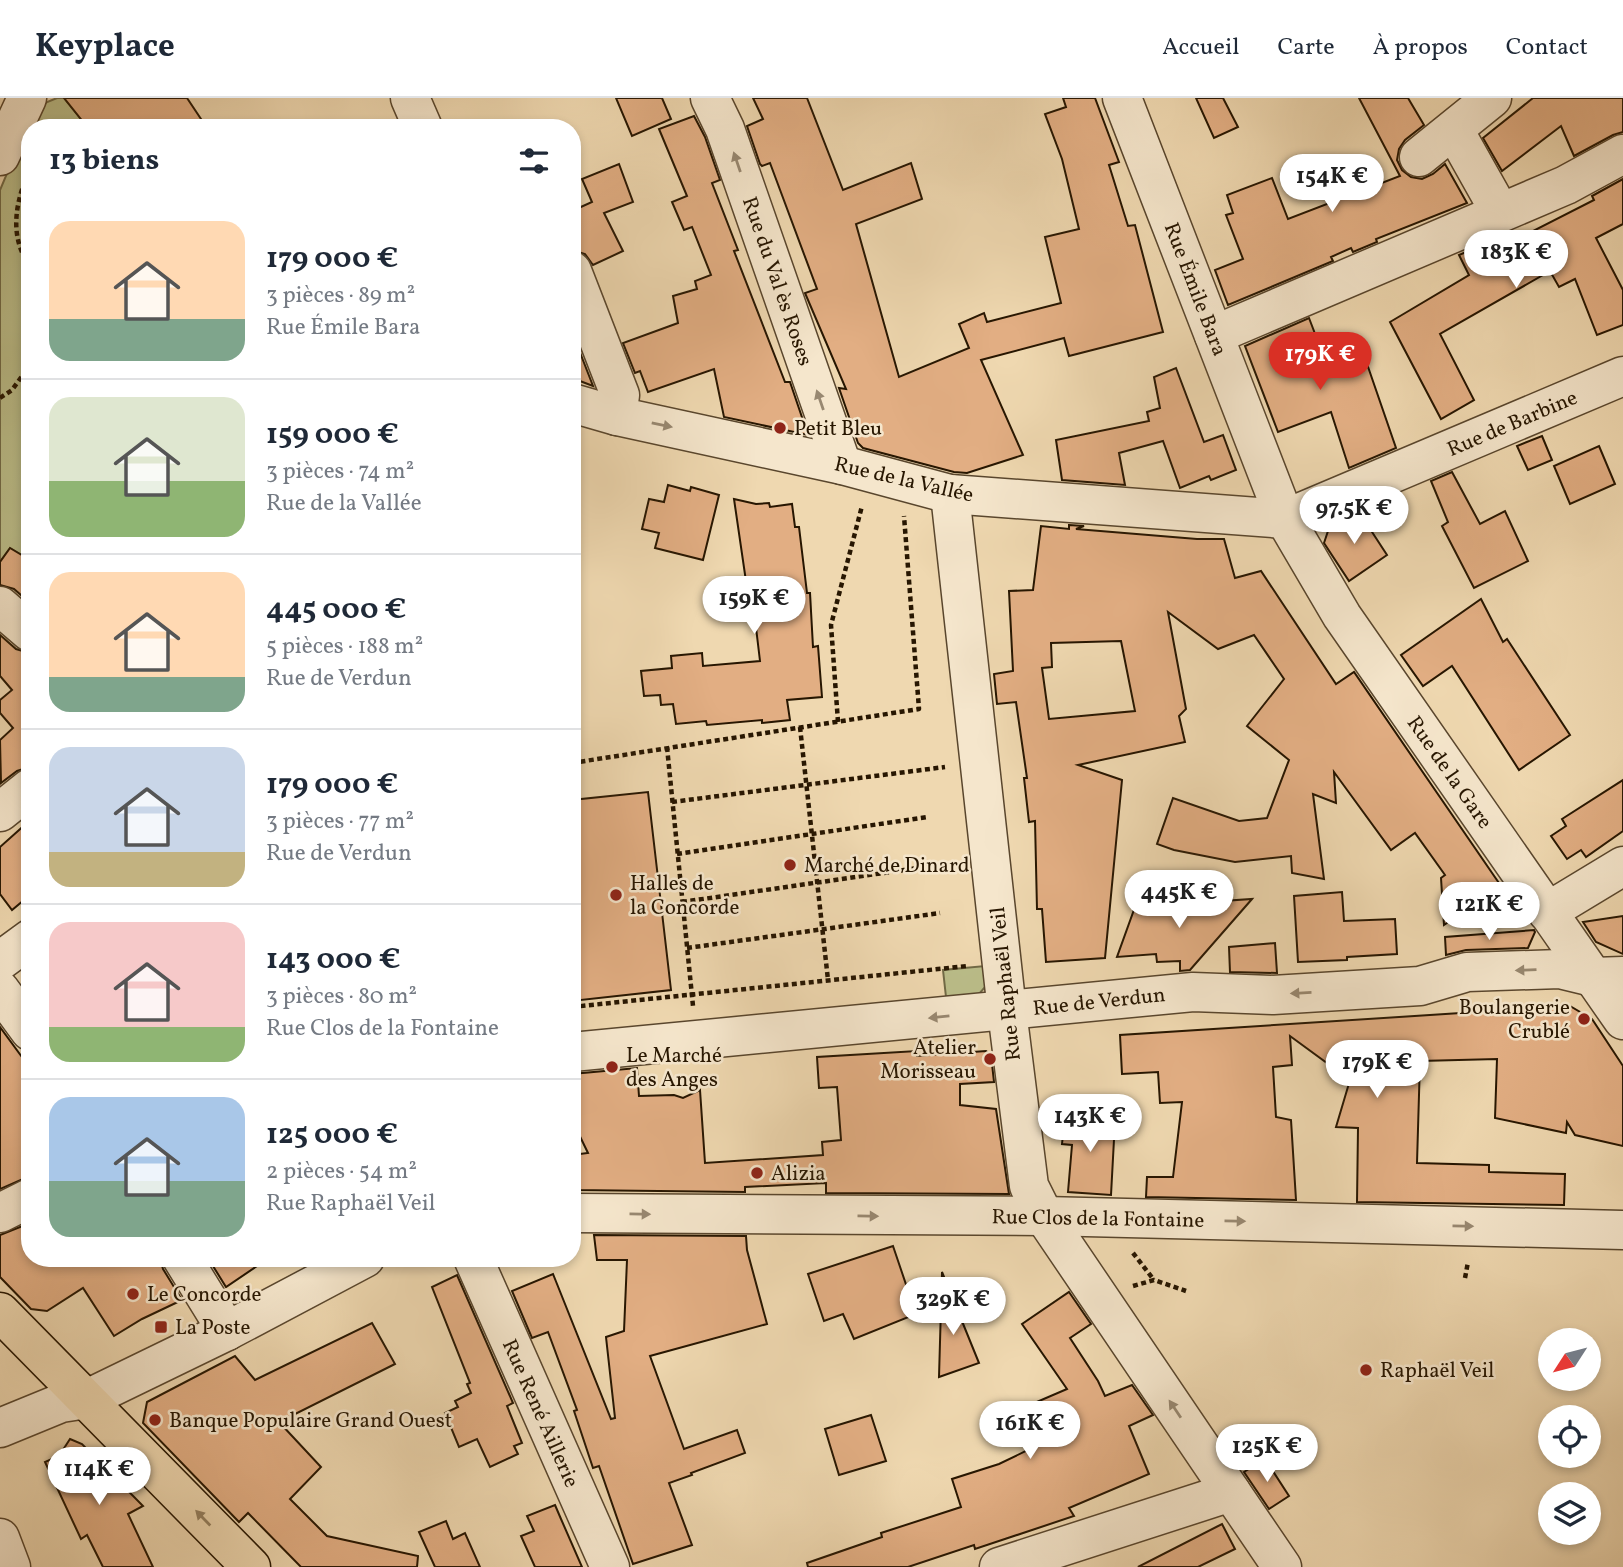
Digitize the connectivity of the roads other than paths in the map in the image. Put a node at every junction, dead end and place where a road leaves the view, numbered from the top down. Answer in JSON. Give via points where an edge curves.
{"nodes":[{"id":1,"x":27,"y":98,"type":"edge"},
{"id":2,"x":410,"y":98,"type":"edge"},
{"id":3,"x":710,"y":98,"type":"edge"},
{"id":4,"x":1122,"y":98,"type":"edge"},
{"id":5,"x":1492,"y":98,"type":"edge"},
{"id":6,"x":420,"y":119,"type":"edge"},
{"id":7,"x":1454,"y":130,"type":"junction"},
{"id":8,"x":1623,"y":154,"type":"edge"},
{"id":9,"x":0,"y":156,"type":"edge"},
{"id":10,"x":1419,"y":157,"type":"dead end"},
{"id":11,"x":1500,"y":212,"type":"junction"},
{"id":12,"x":581,"y":294,"type":"edge"},
{"id":13,"x":1214,"y":335,"type":"junction"},
{"id":14,"x":1623,"y":376,"type":"edge"},
{"id":15,"x":581,"y":406,"type":"edge"},
{"id":16,"x":617,"y":416,"type":"junction"},
{"id":17,"x":871,"y":472,"type":"junction"},
{"id":18,"x":950,"y":494,"type":"junction"},
{"id":19,"x":1284,"y":519,"type":"junction"},
{"id":20,"x":0,"y":606,"type":"edge"},
{"id":21,"x":21,"y":624,"type":"edge"},
{"id":22,"x":21,"y":795,"type":"edge"},
{"id":23,"x":0,"y":812,"type":"edge"},
{"id":24,"x":1623,"y":866,"type":"edge"},
{"id":25,"x":1547,"y":912,"type":"junction"},
{"id":26,"x":21,"y":946,"type":"edge"},
{"id":27,"x":0,"y":961,"type":"edge"},
{"id":28,"x":1608,"y":976,"type":"edge"},
{"id":29,"x":0,"y":990,"type":"edge"},
{"id":30,"x":1007,"y":1011,"type":"junction"},
{"id":31,"x":21,"y":1019,"type":"edge"},
{"id":32,"x":1623,"y":1020,"type":"edge"},
{"id":33,"x":581,"y":1051,"type":"edge"},
{"id":34,"x":21,"y":1202,"type":"edge"},
{"id":35,"x":0,"y":1213,"type":"edge"},
{"id":36,"x":581,"y":1213,"type":"edge"},
{"id":37,"x":1044,"y":1216,"type":"junction"},
{"id":38,"x":1623,"y":1230,"type":"edge"},
{"id":39,"x":187,"y":1267,"type":"edge"},
{"id":40,"x":348,"y":1267,"type":"edge"},
{"id":41,"x":477,"y":1267,"type":"edge"},
{"id":42,"x":0,"y":1312,"type":"edge"},
{"id":43,"x":227,"y":1332,"type":"junction"},
{"id":44,"x":87,"y":1399,"type":"junction"},
{"id":45,"x":0,"y":1428,"type":"edge"},
{"id":46,"x":1231,"y":1492,"type":"junction"},
{"id":47,"x":0,"y":1538,"type":"edge"},
{"id":48,"x":11,"y":1567,"type":"edge"},
{"id":49,"x":251,"y":1567,"type":"edge"},
{"id":50,"x":610,"y":1567,"type":"edge"},
{"id":51,"x":999,"y":1567,"type":"edge"},
{"id":52,"x":1282,"y":1567,"type":"edge"}],
"edges":[{"from":1,"to":9,"type":"street"},
{"from":2,"to":6,"type":"street"},
{"from":17,"to":3,"type":"street","name":"Rue du Val ès Roses","one_way":true},
{"from":4,"to":13,"type":"street","name":"Rue Émile Bara"},
{"from":5,"to":7,"type":"street"},
{"from":7,"to":10,"type":"street"},
{"from":7,"to":11,"type":"street"},
{"from":8,"to":11,"type":"street","via":[[1566,185]]},
{"from":11,"to":13,"type":"street"},
{"from":12,"to":16,"type":"street","via":[[620,395]]},
{"from":13,"to":19,"type":"street","name":"Rue Émile Bara"},
{"from":14,"to":19,"type":"street","name":"Rue de Barbine"},
{"from":15,"to":16,"type":"street","name":"Rue de la Vallée"},
{"from":16,"to":17,"type":"street","name":"Rue de la Vallée","one_way":true},
{"from":17,"to":18,"type":"street","name":"Rue de la Vallée"},
{"from":18,"to":19,"type":"street","name":"Rue de la Vallée"},
{"from":18,"to":30,"type":"street","name":"Rue Raphaël Veil"},
{"from":19,"to":25,"type":"street","name":"Rue de la Gare","via":[[1342,616]]},
{"from":20,"to":21,"type":"street"},
{"from":22,"to":23,"type":"street"},
{"from":24,"to":25,"type":"street"},
{"from":25,"to":28,"type":"street","name":"Rue de la Gare"},
{"from":26,"to":27,"type":"street"},
{"from":28,"to":30,"type":"street","name":"Rue de Verdun","one_way":true,"via":[[1560,969],[1467,972],[1420,986],[1273,995],[1193,992]]},
{"from":28,"to":32,"type":"street","name":"Rue de la Gare"},
{"from":29,"to":31,"type":"street"},
{"from":30,"to":33,"type":"street","name":"Rue de Verdun","one_way":true},
{"from":30,"to":37,"type":"street","name":"Rue Raphaël Veil","via":[[1029,1186]]},
{"from":34,"to":35,"type":"street"},
{"from":36,"to":37,"type":"street","name":"Rue Clos de la Fontaine","one_way":true},
{"from":37,"to":38,"type":"street","name":"Rue Clos de la Fontaine","one_way":true},
{"from":46,"to":37,"type":"street","name":"Rue Raphaël Veil","one_way":true},
{"from":39,"to":43,"type":"street"},
{"from":40,"to":43,"type":"street"},
{"from":41,"to":50,"type":"street","name":"Rue René Aillerie"},
{"from":42,"to":44,"type":"main road"},
{"from":43,"to":44,"type":"street"},
{"from":44,"to":45,"type":"street","via":[[61,1403]]},
{"from":49,"to":44,"type":"main road","one_way":true},
{"from":46,"to":51,"type":"street"},
{"from":46,"to":52,"type":"street","name":"Rue Raphaël Veil"},
{"from":47,"to":48,"type":"street"}]}
